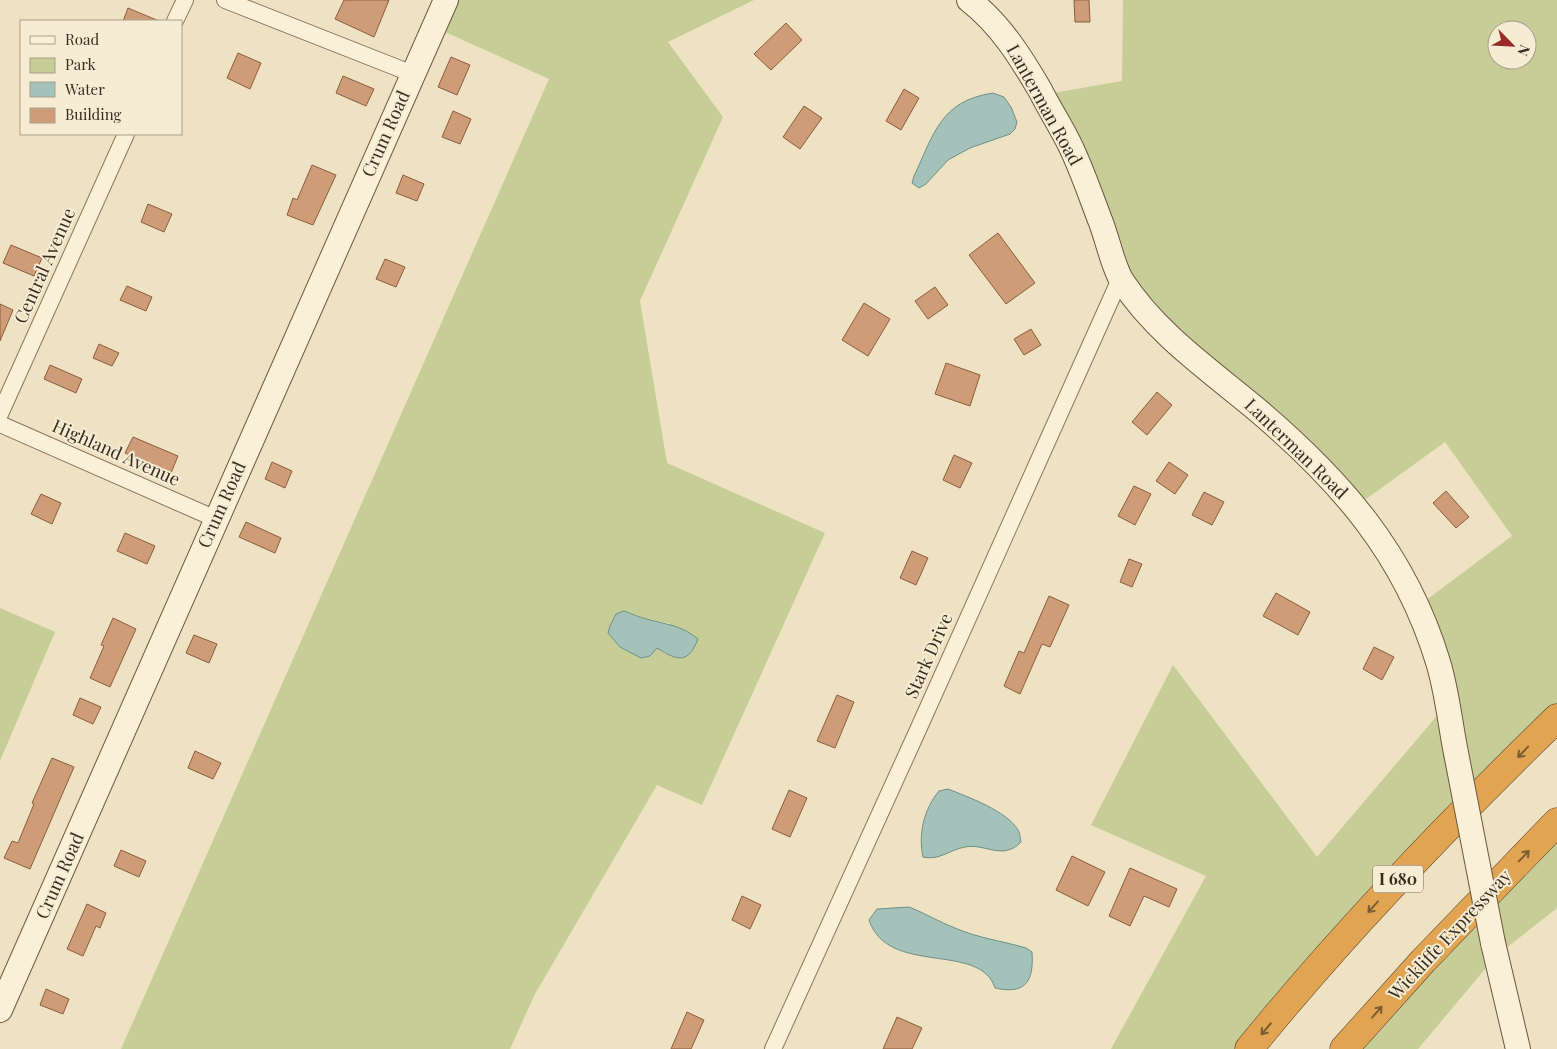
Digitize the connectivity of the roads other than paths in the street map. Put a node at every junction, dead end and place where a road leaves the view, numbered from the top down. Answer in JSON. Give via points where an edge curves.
{"nodes":[{"id":1,"x":185,"y":0,"type":"edge"},
{"id":2,"x":225,"y":0,"type":"edge"},
{"id":3,"x":446,"y":0,"type":"edge"},
{"id":4,"x":969,"y":0,"type":"edge"},
{"id":5,"x":175,"y":20,"type":"edge"},
{"id":6,"x":413,"y":74,"type":"junction"},
{"id":7,"x":126,"y":135,"type":"edge"},
{"id":8,"x":1120,"y":278,"type":"junction"},
{"id":9,"x":0,"y":414,"type":"edge"},
{"id":10,"x":0,"y":424,"type":"edge"},
{"id":11,"x":216,"y":519,"type":"junction"},
{"id":12,"x":1557,"y":718,"type":"edge"},
{"id":13,"x":1557,"y":822,"type":"edge"},
{"id":14,"x":0,"y":1010,"type":"edge"},
{"id":15,"x":772,"y":1049,"type":"edge"},
{"id":16,"x":1249,"y":1049,"type":"edge"},
{"id":17,"x":1344,"y":1049,"type":"edge"},
{"id":18,"x":1518,"y":1049,"type":"edge"}],
"edges":[{"from":1,"to":5,"type":"street"},
{"from":2,"to":6,"type":"street"},
{"from":3,"to":6,"type":"street","name":"Crum Road"},
{"from":4,"to":8,"type":"street","name":"Lanterman Road","via":[[1006,36],[1065,134],[1104,228]]},
{"from":6,"to":11,"type":"street","name":"Crum Road"},
{"from":7,"to":9,"type":"street","name":"Central Avenue"},
{"from":8,"to":15,"type":"street","name":"Stark Drive"},
{"from":8,"to":18,"type":"street","name":"Lanterman Road","bridge":true,"via":[[1168,336],[1306,453],[1342,490],[1373,529],[1402,575],[1439,665],[1493,944]]},
{"from":10,"to":11,"type":"street","name":"Highland Avenue"},
{"from":11,"to":14,"type":"street","name":"Crum Road"},
{"from":12,"to":16,"type":"highway","number":"I 680","one_way":true,"via":[[1390,888]]},
{"from":17,"to":13,"type":"highway","name":"Wickliffe Expressway","one_way":true,"via":[[1422,961]]}]}
